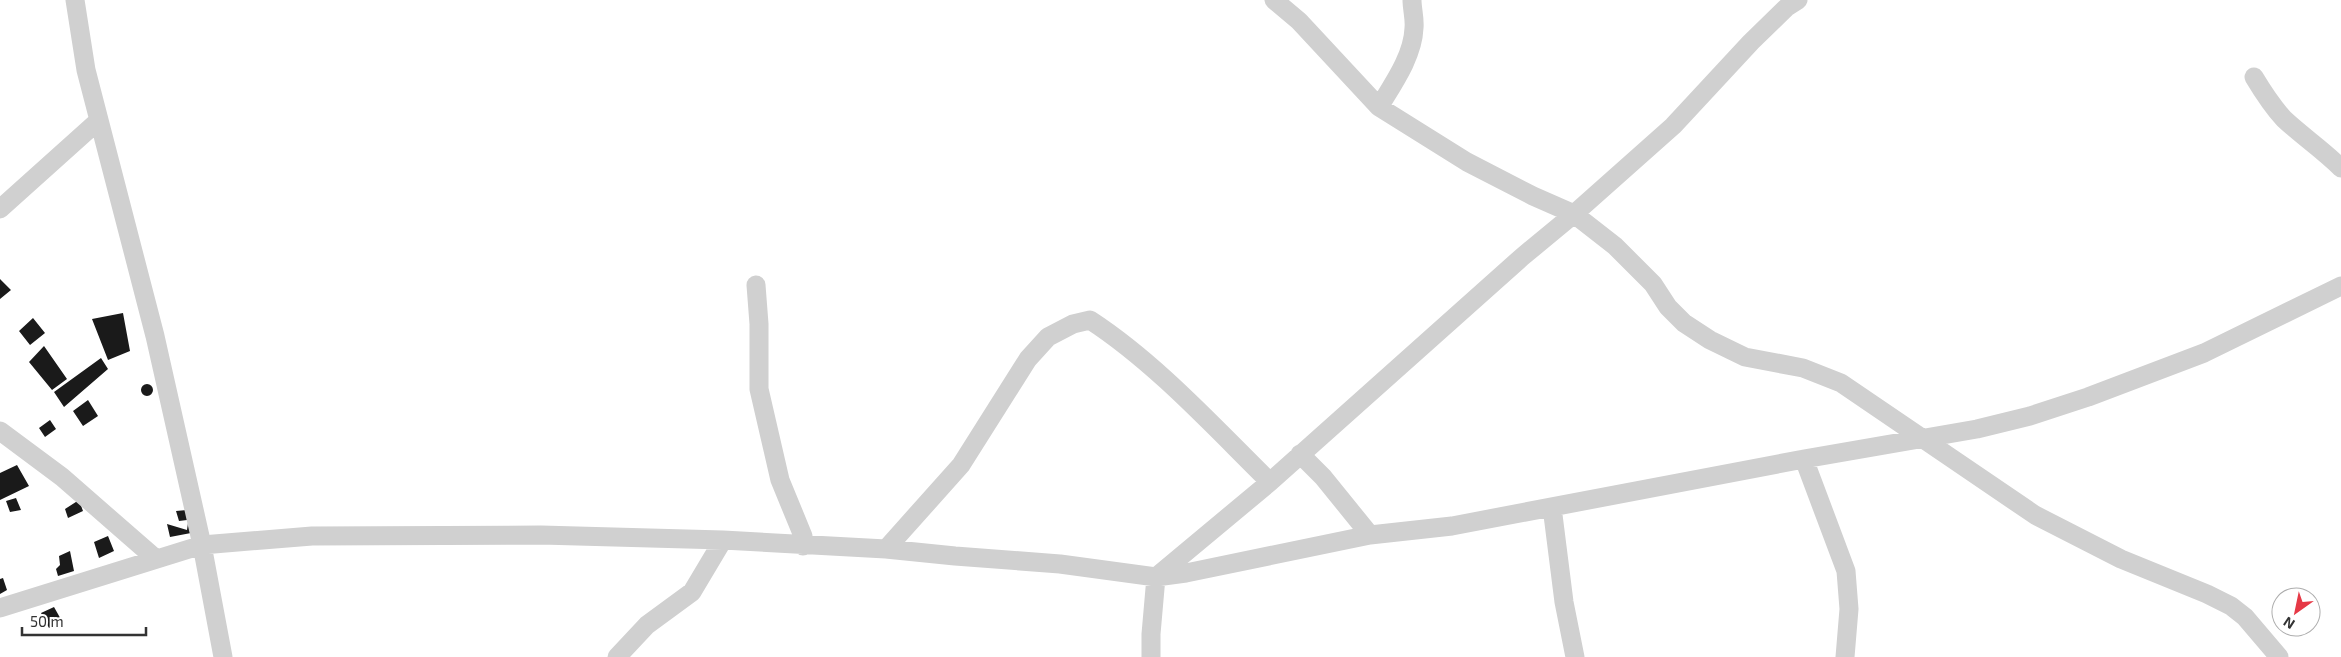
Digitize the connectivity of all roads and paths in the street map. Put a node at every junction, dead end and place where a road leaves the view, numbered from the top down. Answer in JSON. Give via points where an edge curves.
{"nodes":[{"id":1,"x":75,"y":0,"type":"edge"},
{"id":2,"x":1274,"y":0,"type":"edge"},
{"id":3,"x":1412,"y":0,"type":"edge"},
{"id":4,"x":1798,"y":0,"type":"edge"},
{"id":5,"x":2254,"y":77,"type":"dead end"},
{"id":6,"x":1379,"y":107,"type":"junction"},
{"id":7,"x":98,"y":120,"type":"junction"},
{"id":8,"x":2341,"y":168,"type":"edge"},
{"id":9,"x":0,"y":209,"type":"edge"},
{"id":10,"x":1574,"y":214,"type":"junction"},
{"id":11,"x":756,"y":284,"type":"dead end"},
{"id":12,"x":2341,"y":286,"type":"edge"},
{"id":13,"x":0,"y":431,"type":"edge"},
{"id":14,"x":1924,"y":438,"type":"junction"},
{"id":15,"x":1300,"y":454,"type":"junction"},
{"id":16,"x":1804,"y":459,"type":"junction"},
{"id":17,"x":1270,"y":482,"type":"junction"},
{"id":18,"x":1552,"y":507,"type":"junction"},
{"id":19,"x":1370,"y":535,"type":"junction"},
{"id":20,"x":723,"y":540,"type":"junction"},
{"id":21,"x":202,"y":545,"type":"junction"},
{"id":22,"x":803,"y":546,"type":"junction"},
{"id":23,"x":886,"y":549,"type":"junction"},
{"id":24,"x":156,"y":559,"type":"junction"},
{"id":25,"x":1156,"y":577,"type":"junction"},
{"id":26,"x":0,"y":608,"type":"edge"},
{"id":27,"x":223,"y":657,"type":"edge"},
{"id":28,"x":617,"y":657,"type":"edge"},
{"id":29,"x":1151,"y":657,"type":"edge"},
{"id":30,"x":1576,"y":657,"type":"edge"},
{"id":31,"x":1845,"y":657,"type":"edge"},
{"id":32,"x":2279,"y":657,"type":"edge"}],
"edges":[{"from":1,"to":7,"type":"street"},
{"from":2,"to":6,"type":"street","via":[[1299,21]]},
{"from":3,"to":6,"type":"street","via":[[1414,29],[1408,53]]},
{"from":4,"to":10,"type":"street","via":[[1751,42],[1673,126]]},
{"from":5,"to":8,"type":"street","via":[[2283,117]]},
{"from":6,"to":10,"type":"street","via":[[1467,162]]},
{"from":7,"to":9,"type":"street"},
{"from":7,"to":21,"type":"street","via":[[155,336]]},
{"from":10,"to":14,"type":"street","via":[[1615,246],[1653,284],[1668,307],[1684,323],[1710,340],[1746,357],[1803,368],[1841,383]]},
{"from":10,"to":15,"type":"street"},
{"from":11,"to":22,"type":"street","via":[[759,389],[780,480],[803,536]]},
{"from":12,"to":14,"type":"street","via":[[2204,353],[2088,397],[2030,416]]},
{"from":13,"to":24,"type":"street","via":[[62,477]]},
{"from":14,"to":16,"type":"street"},
{"from":14,"to":32,"type":"street","via":[[2035,515],[2121,559],[2231,606],[2245,617]]},
{"from":15,"to":17,"type":"street"},
{"from":15,"to":19,"type":"street"},
{"from":16,"to":18,"type":"street"},
{"from":16,"to":31,"type":"street","via":[[1846,571],[1849,609]]},
{"from":17,"to":23,"type":"street","via":[[1168,383],[1090,320],[1073,324],[1048,337],[1028,359],[961,465]]},
{"from":17,"to":25,"type":"street"},
{"from":18,"to":19,"type":"street","via":[[1452,526]]},
{"from":18,"to":30,"type":"street","via":[[1564,602]]},
{"from":19,"to":25,"type":"street"},
{"from":20,"to":21,"type":"street","via":[[541,534],[312,536]]},
{"from":20,"to":22,"type":"street"},
{"from":20,"to":28,"type":"street","via":[[692,592],[646,625]]},
{"from":21,"to":24,"type":"street"},
{"from":21,"to":27,"type":"street"},
{"from":22,"to":23,"type":"street"},
{"from":23,"to":25,"type":"street","via":[[1060,564]]},
{"from":24,"to":26,"type":"street"},
{"from":25,"to":29,"type":"street"}]}
